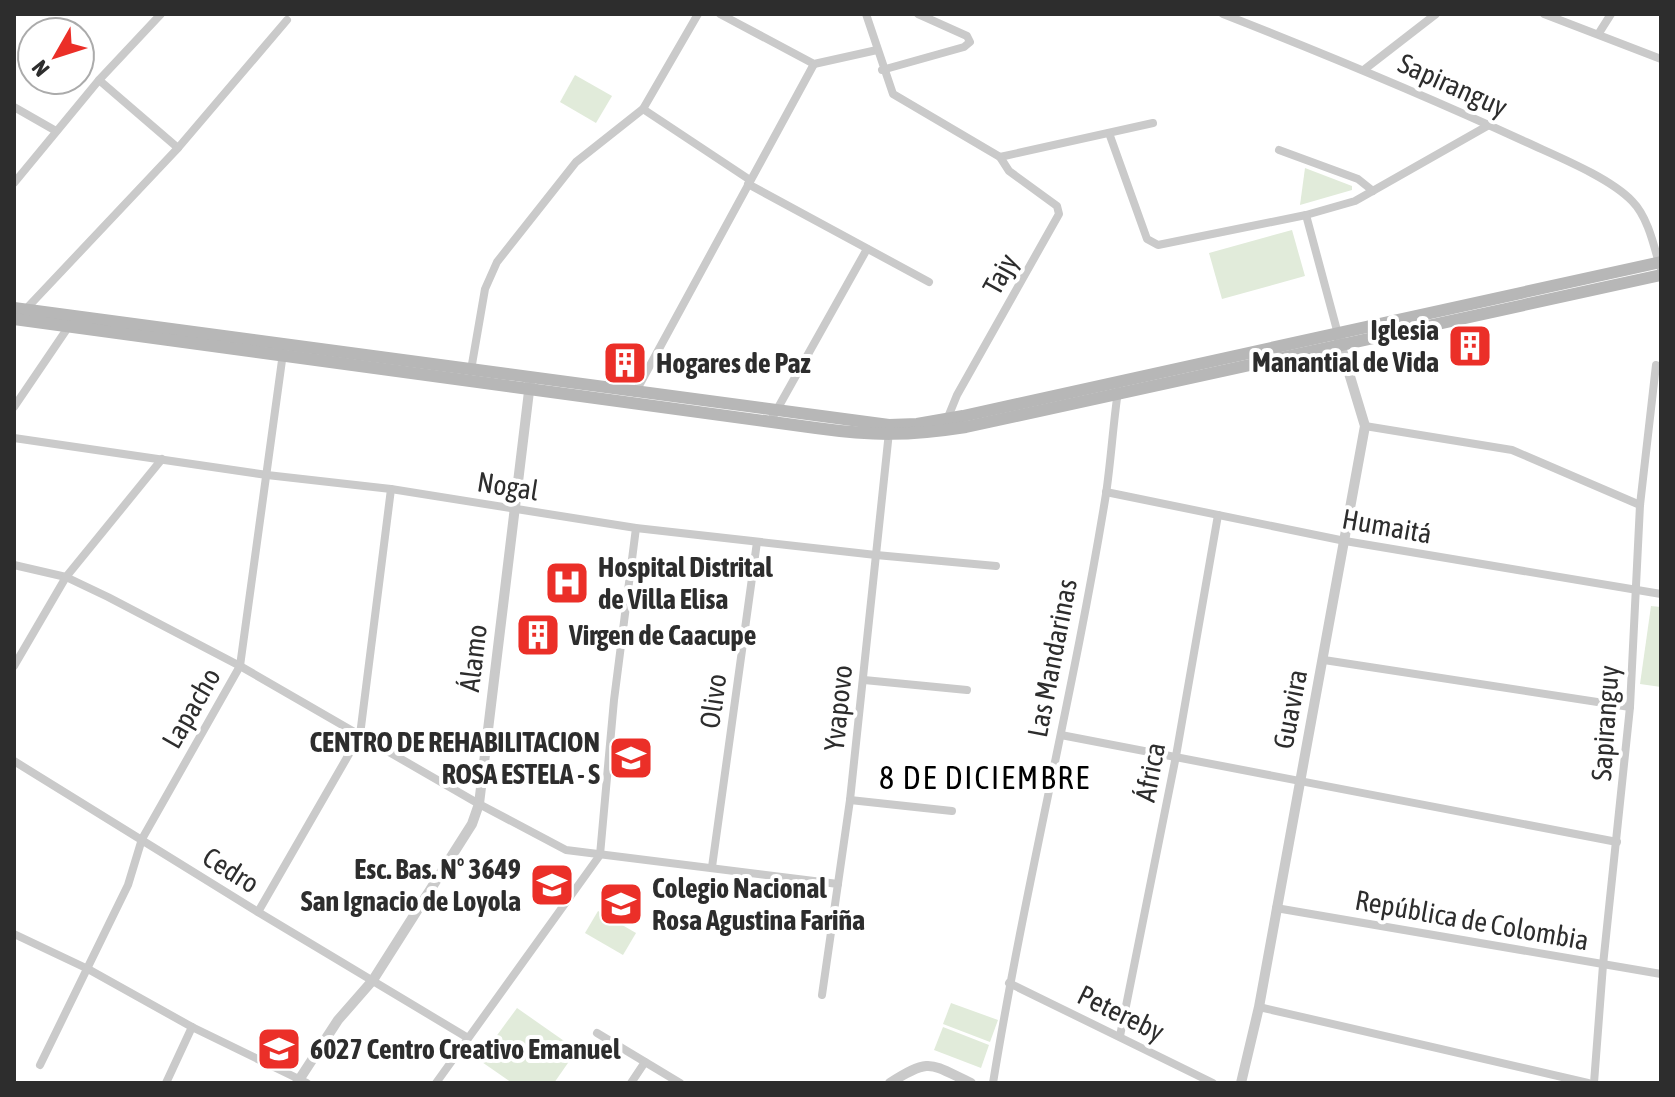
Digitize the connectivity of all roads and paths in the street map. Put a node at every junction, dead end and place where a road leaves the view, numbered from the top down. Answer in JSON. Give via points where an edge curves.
{"nodes":[{"id":1,"x":161,"y":14,"type":"edge"},
{"id":2,"x":698,"y":14,"type":"edge"},
{"id":3,"x":720,"y":14,"type":"edge"},
{"id":4,"x":866,"y":14,"type":"edge"},
{"id":5,"x":918,"y":14,"type":"edge"},
{"id":6,"x":1225,"y":14,"type":"edge"},
{"id":7,"x":1436,"y":14,"type":"edge"},
{"id":8,"x":1544,"y":14,"type":"edge"},
{"id":9,"x":1611,"y":14,"type":"edge"},
{"id":10,"x":287,"y":20,"type":"dead end"},
{"id":11,"x":1599,"y":33,"type":"junction"},
{"id":12,"x":877,"y":50,"type":"junction"},
{"id":13,"x":1661,"y":59,"type":"edge"},
{"id":14,"x":814,"y":64,"type":"junction"},
{"id":15,"x":1365,"y":69,"type":"junction"},
{"id":16,"x":882,"y":70,"type":"junction"},
{"id":17,"x":99,"y":80,"type":"junction"},
{"id":18,"x":14,"y":107,"type":"edge"},
{"id":19,"x":643,"y":109,"type":"junction"},
{"id":20,"x":1153,"y":123,"type":"dead end"},
{"id":21,"x":1489,"y":125,"type":"junction"},
{"id":22,"x":56,"y":131,"type":"junction"},
{"id":23,"x":1109,"y":133,"type":"junction"},
{"id":24,"x":178,"y":148,"type":"junction"},
{"id":25,"x":1279,"y":150,"type":"dead end"},
{"id":26,"x":1000,"y":157,"type":"junction"},
{"id":27,"x":749,"y":182,"type":"junction"},
{"id":28,"x":14,"y":183,"type":"edge"},
{"id":29,"x":1373,"y":191,"type":"junction"},
{"id":30,"x":1306,"y":215,"type":"junction"},
{"id":31,"x":867,"y":249,"type":"junction"},
{"id":32,"x":1661,"y":267,"type":"edge"},
{"id":33,"x":929,"y":282,"type":"dead end"},
{"id":34,"x":20,"y":308,"type":"edge"},
{"id":35,"x":41,"y":317,"type":"junction"},
{"id":36,"x":14,"y":319,"type":"edge"},
{"id":37,"x":69,"y":326,"type":"junction"},
{"id":38,"x":1339,"y":340,"type":"junction"},
{"id":39,"x":284,"y":350,"type":"junction"},
{"id":40,"x":1656,"y":365,"type":"dead end"},
{"id":41,"x":471,"y":370,"type":"junction"},
{"id":42,"x":530,"y":384,"type":"junction"},
{"id":43,"x":1118,"y":388,"type":"junction"},
{"id":44,"x":632,"y":398,"type":"junction"},
{"id":45,"x":14,"y":407,"type":"edge"},
{"id":46,"x":777,"y":410,"type":"junction"},
{"id":47,"x":770,"y":422,"type":"junction"},
{"id":48,"x":946,"y":425,"type":"junction"},
{"id":49,"x":1365,"y":426,"type":"junction"},
{"id":50,"x":889,"y":430,"type":"junction"},
{"id":51,"x":14,"y":438,"type":"edge"},
{"id":52,"x":162,"y":459,"type":"junction"},
{"id":53,"x":267,"y":475,"type":"junction"},
{"id":54,"x":391,"y":489,"type":"junction"},
{"id":55,"x":1106,"y":492,"type":"junction"},
{"id":56,"x":1640,"y":505,"type":"junction"},
{"id":57,"x":517,"y":510,"type":"junction"},
{"id":58,"x":1218,"y":515,"type":"junction"},
{"id":59,"x":636,"y":528,"type":"junction"},
{"id":60,"x":1345,"y":541,"type":"junction"},
{"id":61,"x":757,"y":542,"type":"junction"},
{"id":62,"x":876,"y":555,"type":"junction"},
{"id":63,"x":14,"y":565,"type":"edge"},
{"id":64,"x":996,"y":566,"type":"dead end"},
{"id":65,"x":66,"y":577,"type":"junction"},
{"id":66,"x":1635,"y":590,"type":"junction"},
{"id":67,"x":1661,"y":594,"type":"edge"},
{"id":68,"x":1324,"y":660,"type":"junction"},
{"id":69,"x":14,"y":666,"type":"edge"},
{"id":70,"x":240,"y":666,"type":"junction"},
{"id":71,"x":864,"y":680,"type":"junction"},
{"id":72,"x":967,"y":690,"type":"dead end"},
{"id":73,"x":1630,"y":707,"type":"junction"},
{"id":74,"x":360,"y":735,"type":"junction"},
{"id":75,"x":1061,"y":735,"type":"junction"},
{"id":76,"x":1176,"y":756,"type":"junction"},
{"id":77,"x":14,"y":761,"type":"edge"},
{"id":78,"x":1301,"y":780,"type":"junction"},
{"id":79,"x":850,"y":800,"type":"junction"},
{"id":80,"x":479,"y":804,"type":"junction"},
{"id":81,"x":952,"y":811,"type":"dead end"},
{"id":82,"x":142,"y":839,"type":"junction"},
{"id":83,"x":1617,"y":842,"type":"junction"},
{"id":84,"x":600,"y":855,"type":"junction"},
{"id":85,"x":712,"y":867,"type":"junction"},
{"id":86,"x":838,"y":884,"type":"junction"},
{"id":87,"x":1276,"y":908,"type":"junction"},
{"id":88,"x":258,"y":912,"type":"junction"},
{"id":89,"x":14,"y":934,"type":"edge"},
{"id":90,"x":1603,"y":965,"type":"junction"},
{"id":91,"x":88,"y":969,"type":"junction"},
{"id":92,"x":1661,"y":974,"type":"edge"},
{"id":93,"x":373,"y":980,"type":"junction"},
{"id":94,"x":1009,"y":983,"type":"junction"},
{"id":95,"x":822,"y":995,"type":"dead end"},
{"id":96,"x":1259,"y":1007,"type":"junction"},
{"id":97,"x":192,"y":1027,"type":"junction"},
{"id":98,"x":597,"y":1033,"type":"dead end"},
{"id":99,"x":1120,"y":1036,"type":"junction"},
{"id":100,"x":468,"y":1038,"type":"junction"},
{"id":101,"x":645,"y":1062,"type":"junction"},
{"id":102,"x":40,"y":1065,"type":"dead end"},
{"id":103,"x":301,"y":1082,"type":"edge"},
{"id":104,"x":166,"y":1083,"type":"edge"},
{"id":105,"x":436,"y":1083,"type":"edge"},
{"id":106,"x":631,"y":1083,"type":"edge"},
{"id":107,"x":680,"y":1083,"type":"edge"},
{"id":108,"x":890,"y":1083,"type":"edge"},
{"id":109,"x":971,"y":1083,"type":"edge"},
{"id":110,"x":993,"y":1083,"type":"edge"},
{"id":111,"x":1213,"y":1083,"type":"edge"},
{"id":112,"x":1241,"y":1083,"type":"edge"},
{"id":113,"x":1588,"y":1083,"type":"edge"},
{"id":114,"x":1594,"y":1083,"type":"edge"}],
"edges":[{"from":1,"to":17,"type":"street"},
{"from":2,"to":19,"type":"street"},
{"from":3,"to":14,"type":"street"},
{"from":4,"to":12,"type":"street"},
{"from":5,"to":16,"type":"street","via":[[970,42]]},
{"from":6,"to":15,"type":"street","name":"Sapiranguy"},
{"from":7,"to":15,"type":"street"},
{"from":8,"to":11,"type":"street"},
{"from":9,"to":11,"type":"street"},
{"from":10,"to":24,"type":"street"},
{"from":11,"to":13,"type":"street"},
{"from":12,"to":14,"type":"street"},
{"from":12,"to":16,"type":"street"},
{"from":14,"to":27,"type":"street"},
{"from":15,"to":21,"type":"street","name":"Sapiranguy"},
{"from":16,"to":26,"type":"street","via":[[893,94]]},
{"from":17,"to":22,"type":"street"},
{"from":17,"to":24,"type":"street"},
{"from":18,"to":22,"type":"street"},
{"from":19,"to":27,"type":"street"},
{"from":19,"to":41,"type":"street","via":[[576,162],[497,262],[485,289]]},
{"from":20,"to":23,"type":"street"},
{"from":21,"to":29,"type":"street"},
{"from":21,"to":32,"type":"street","name":"Sapiranguy","via":[[1628,197],[1644,218]]},
{"from":22,"to":28,"type":"street"},
{"from":23,"to":26,"type":"street"},
{"from":23,"to":30,"type":"street","via":[[1152,243]]},
{"from":24,"to":34,"type":"street"},
{"from":25,"to":29,"type":"street","via":[[1358,179]]},
{"from":26,"to":48,"type":"street","name":"Tajy","via":[[1009,171],[1057,206],[1059,214],[957,395]]},
{"from":27,"to":31,"type":"street"},
{"from":27,"to":44,"type":"street"},
{"from":29,"to":30,"type":"street"},
{"from":30,"to":38,"type":"street"},
{"from":31,"to":33,"type":"street"},
{"from":31,"to":46,"type":"street"},
{"from":32,"to":38,"type":"main road"},
{"from":34,"to":35,"type":"main road"},
{"from":35,"to":36,"type":"main road"},
{"from":35,"to":37,"type":"main road"},
{"from":35,"to":39,"type":"main road"},
{"from":37,"to":39,"type":"main road"},
{"from":37,"to":45,"type":"street"},
{"from":38,"to":43,"type":"main road"},
{"from":38,"to":49,"type":"street","name":"Guavira"},
{"from":39,"to":41,"type":"main road"},
{"from":39,"to":42,"type":"main road"},
{"from":39,"to":53,"type":"street","name":"Lapacho"},
{"from":40,"to":56,"type":"street","name":"Sapiranguy"},
{"from":41,"to":42,"type":"main road"},
{"from":42,"to":44,"type":"main road"},
{"from":42,"to":57,"type":"street","name":"Álamo"},
{"from":43,"to":48,"type":"main road"},
{"from":43,"to":55,"type":"street","name":"Las Mandarinas"},
{"from":44,"to":46,"type":"main road"},
{"from":44,"to":47,"type":"main road"},
{"from":46,"to":47,"type":"street"},
{"from":46,"to":50,"type":"main road"},
{"from":47,"to":50,"type":"main road"},
{"from":48,"to":50,"type":"main road"},
{"from":49,"to":56,"type":"street","via":[[1512,450]]},
{"from":49,"to":60,"type":"street","name":"Guavira"},
{"from":50,"to":62,"type":"street","name":"Yvapovo"},
{"from":51,"to":52,"type":"street","name":"Nogal"},
{"from":52,"to":53,"type":"street","name":"Nogal"},
{"from":52,"to":65,"type":"street"},
{"from":53,"to":54,"type":"street","name":"Nogal"},
{"from":53,"to":70,"type":"street","name":"Lapacho"},
{"from":54,"to":57,"type":"street","name":"Nogal"},
{"from":54,"to":74,"type":"street"},
{"from":55,"to":58,"type":"street","name":"Humaitá"},
{"from":55,"to":75,"type":"street","name":"Las Mandarinas"},
{"from":56,"to":66,"type":"street","name":"Sapiranguy"},
{"from":57,"to":59,"type":"street","name":"Nogal"},
{"from":57,"to":80,"type":"street","name":"Álamo"},
{"from":58,"to":60,"type":"street","name":"Humaitá"},
{"from":58,"to":76,"type":"street","name":"África"},
{"from":59,"to":61,"type":"street","name":"Nogal"},
{"from":59,"to":84,"type":"street"},
{"from":60,"to":66,"type":"street","name":"Humaitá"},
{"from":60,"to":68,"type":"street","name":"Guavira"},
{"from":61,"to":62,"type":"street","name":"Nogal"},
{"from":61,"to":85,"type":"street","name":"Olivo"},
{"from":62,"to":64,"type":"street","name":"Nogal"},
{"from":62,"to":71,"type":"street","name":"Yvapovo"},
{"from":63,"to":65,"type":"street"},
{"from":65,"to":69,"type":"street"},
{"from":65,"to":70,"type":"street"},
{"from":66,"to":67,"type":"street","name":"Humaitá"},
{"from":66,"to":73,"type":"street","name":"Sapiranguy"},
{"from":68,"to":73,"type":"street"},
{"from":68,"to":78,"type":"street","name":"Guavira"},
{"from":70,"to":74,"type":"street"},
{"from":70,"to":82,"type":"street","name":"Lapacho"},
{"from":71,"to":72,"type":"street"},
{"from":71,"to":79,"type":"street","name":"Yvapovo"},
{"from":73,"to":83,"type":"street","name":"Sapiranguy"},
{"from":74,"to":80,"type":"street"},
{"from":74,"to":88,"type":"street"},
{"from":75,"to":76,"type":"street"},
{"from":75,"to":94,"type":"street","name":"Las Mandarinas"},
{"from":76,"to":78,"type":"street"},
{"from":76,"to":99,"type":"street","name":"África"},
{"from":77,"to":82,"type":"street","name":"Cedro"},
{"from":78,"to":83,"type":"street"},
{"from":78,"to":87,"type":"street","name":"Guavira"},
{"from":79,"to":81,"type":"street"},
{"from":79,"to":86,"type":"street","name":"Yvapovo"},
{"from":80,"to":84,"type":"street","via":[[566,850]]},
{"from":80,"to":93,"type":"street","name":"Álamo","via":[[472,824]]},
{"from":82,"to":88,"type":"street","name":"Cedro"},
{"from":82,"to":91,"type":"street","name":"Lapacho","via":[[128,885]]},
{"from":83,"to":90,"type":"street","name":"Sapiranguy"},
{"from":84,"to":85,"type":"street"},
{"from":84,"to":100,"type":"street"},
{"from":85,"to":86,"type":"street"},
{"from":86,"to":95,"type":"street","name":"Yvapovo"},
{"from":87,"to":90,"type":"street","name":"República de Colombia"},
{"from":87,"to":96,"type":"street","name":"Guavira"},
{"from":88,"to":93,"type":"street","name":"Cedro"},
{"from":89,"to":91,"type":"street"},
{"from":90,"to":92,"type":"street","name":"República de Colombia"},
{"from":90,"to":114,"type":"street","name":"Sapiranguy"},
{"from":91,"to":97,"type":"street"},
{"from":91,"to":102,"type":"street","name":"Lapacho"},
{"from":93,"to":100,"type":"street","name":"Cedro"},
{"from":93,"to":103,"type":"street","name":"Álamo","via":[[338,1020]]},
{"from":94,"to":99,"type":"street","name":"Petereby"},
{"from":94,"to":110,"type":"street","name":"Las Mandarinas"},
{"from":96,"to":112,"type":"street","name":"Guavira"},
{"from":96,"to":113,"type":"street"},
{"from":97,"to":103,"type":"street"},
{"from":97,"to":104,"type":"street"},
{"from":98,"to":101,"type":"street"},
{"from":99,"to":111,"type":"street","name":"Petereby"},
{"from":100,"to":105,"type":"street"},
{"from":101,"to":106,"type":"street"},
{"from":101,"to":107,"type":"street"},
{"from":108,"to":109,"type":"street","via":[[926,1065]]}]}
